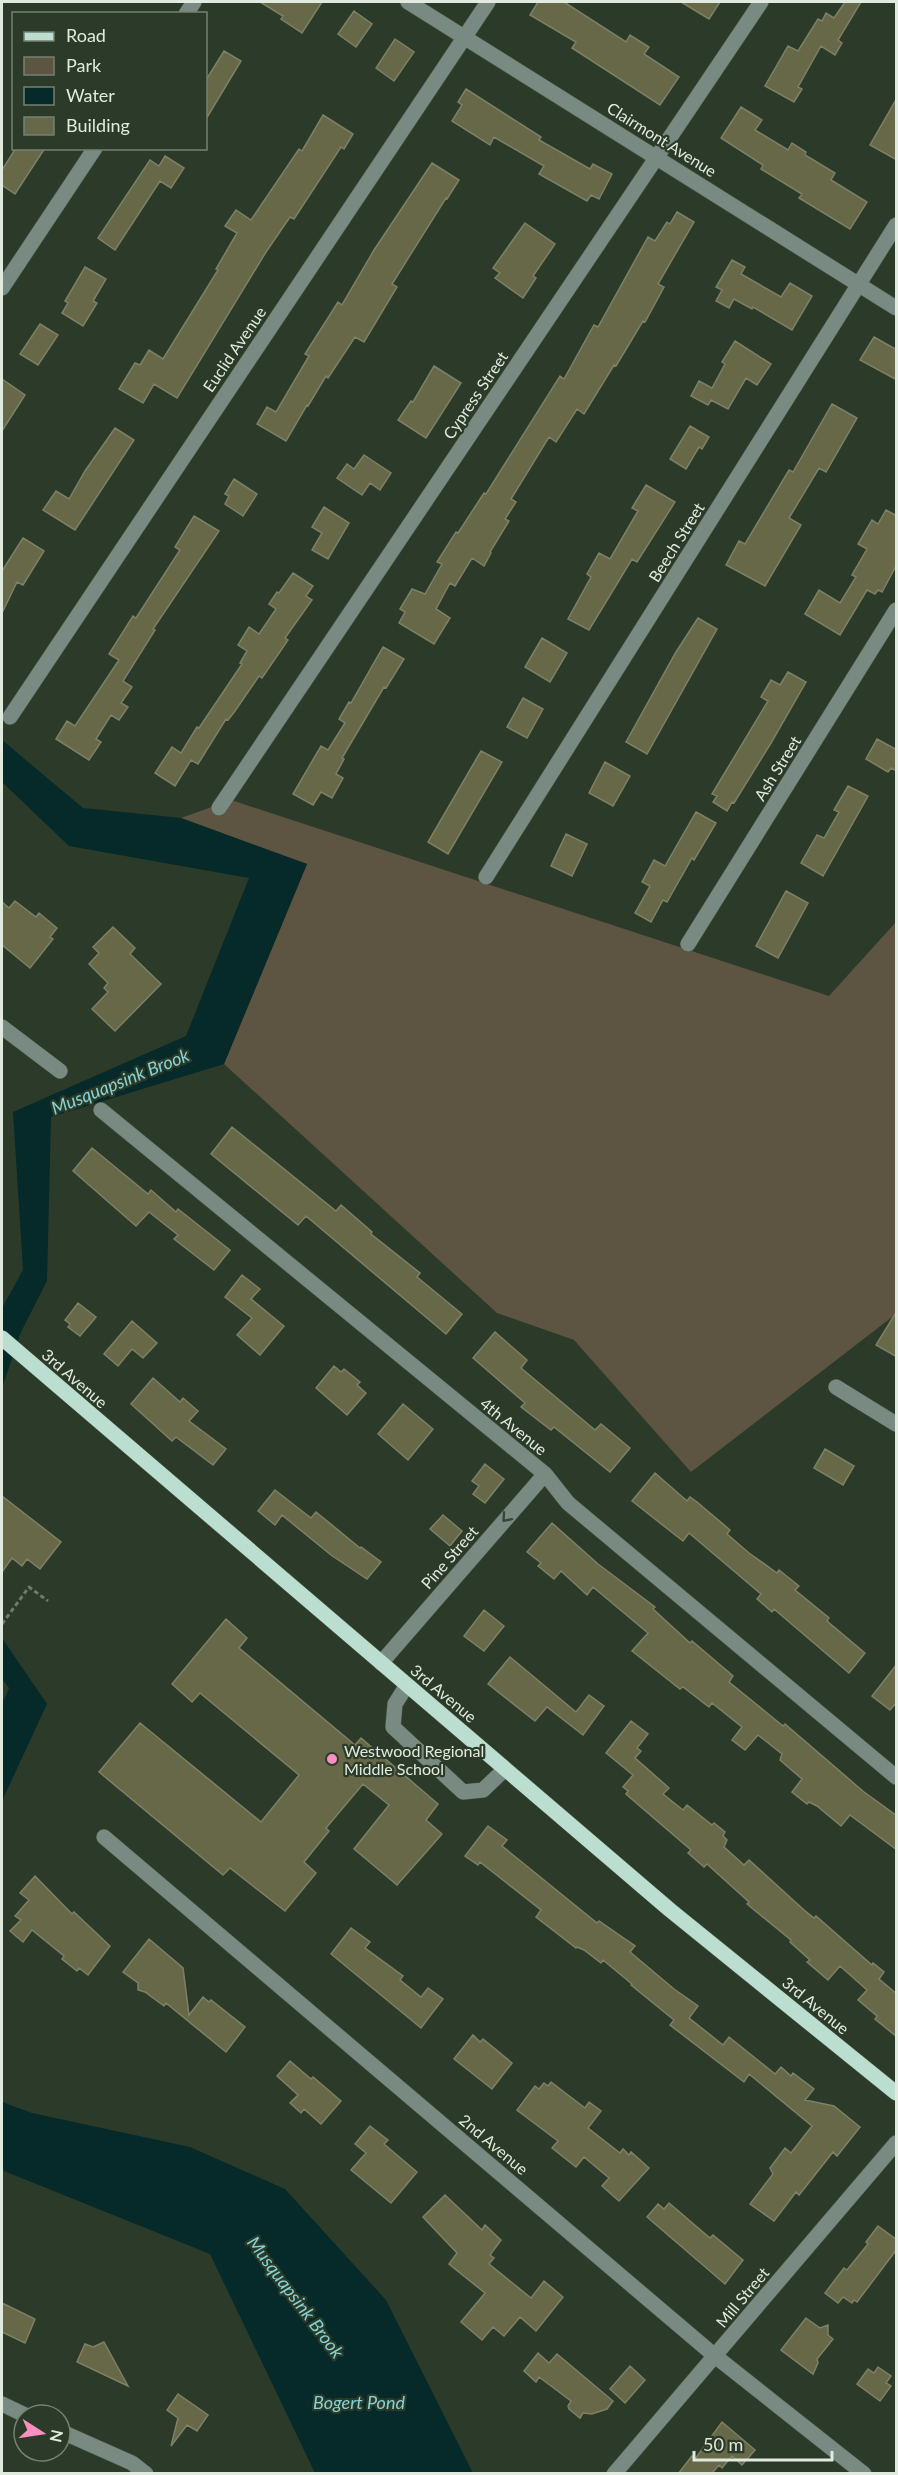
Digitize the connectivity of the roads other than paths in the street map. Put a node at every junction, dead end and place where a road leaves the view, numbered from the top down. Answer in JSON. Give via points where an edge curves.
{"nodes":[{"id":1,"x":408,"y":2,"type":"edge"},
{"id":2,"x":488,"y":2,"type":"edge"},
{"id":3,"x":761,"y":2,"type":"edge"},
{"id":4,"x":464,"y":37,"type":"junction"},
{"id":5,"x":94,"y":150,"type":"edge"},
{"id":6,"x":656,"y":157,"type":"junction"},
{"id":7,"x":897,"y":225,"type":"edge"},
{"id":8,"x":859,"y":284,"type":"junction"},
{"id":9,"x":2,"y":288,"type":"edge"},
{"id":10,"x":897,"y":308,"type":"edge"},
{"id":11,"x":897,"y":610,"type":"edge"},
{"id":12,"x":10,"y":717,"type":"dead end"},
{"id":13,"x":219,"y":808,"type":"dead end"},
{"id":14,"x":486,"y":877,"type":"dead end"},
{"id":15,"x":688,"y":944,"type":"dead end"},
{"id":16,"x":2,"y":1027,"type":"edge"},
{"id":17,"x":60,"y":1071,"type":"dead end"},
{"id":18,"x":101,"y":1110,"type":"dead end"},
{"id":19,"x":2,"y":1338,"type":"edge"},
{"id":20,"x":836,"y":1387,"type":"dead end"},
{"id":21,"x":897,"y":1424,"type":"edge"},
{"id":22,"x":545,"y":1474,"type":"junction"},
{"id":23,"x":381,"y":1663,"type":"junction"},
{"id":24,"x":407,"y":1685,"type":"junction"},
{"id":25,"x":505,"y":1769,"type":"junction"},
{"id":26,"x":897,"y":1777,"type":"edge"},
{"id":27,"x":104,"y":1837,"type":"dead end"},
{"id":28,"x":897,"y":2093,"type":"edge"},
{"id":29,"x":897,"y":2143,"type":"edge"},
{"id":30,"x":715,"y":2356,"type":"junction"},
{"id":31,"x":72,"y":2437,"type":"edge"},
{"id":32,"x":140,"y":2471,"type":"edge"},
{"id":33,"x":614,"y":2474,"type":"edge"},
{"id":34,"x":864,"y":2474,"type":"edge"}],
"edges":[{"from":1,"to":4,"type":"street","name":"Clairmont Avenue"},
{"from":2,"to":4,"type":"street","name":"Euclid Avenue"},
{"from":3,"to":6,"type":"street","name":"Cypress Street"},
{"from":4,"to":6,"type":"street","name":"Clairmont Avenue"},
{"from":4,"to":12,"type":"street","name":"Euclid Avenue"},
{"from":5,"to":9,"type":"street"},
{"from":6,"to":8,"type":"street","name":"Clairmont Avenue"},
{"from":6,"to":13,"type":"street","name":"Cypress Street"},
{"from":7,"to":8,"type":"street","name":"Beech Street"},
{"from":8,"to":10,"type":"street","name":"Clairmont Avenue"},
{"from":8,"to":14,"type":"street","name":"Beech Street"},
{"from":11,"to":15,"type":"street","name":"Ash Street"},
{"from":16,"to":17,"type":"street"},
{"from":18,"to":22,"type":"street","name":"4th Avenue"},
{"from":19,"to":23,"type":"main road","name":"3rd Avenue"},
{"from":20,"to":21,"type":"street"},
{"from":22,"to":23,"type":"street","name":"Pine Street","one_way":true},
{"from":22,"to":26,"type":"street","name":"4th Avenue","via":[[568,1503]]},
{"from":23,"to":24,"type":"main road","name":"3rd Avenue"},
{"from":24,"to":25,"type":"main road","name":"3rd Avenue"},
{"from":24,"to":25,"type":"street","via":[[395,1704],[393,1727],[463,1792],[483,1790]]},
{"from":25,"to":28,"type":"main road","name":"3rd Avenue","via":[[670,1910]]},
{"from":27,"to":30,"type":"street","name":"2nd Avenue"},
{"from":29,"to":30,"type":"street","name":"Mill Street"},
{"from":30,"to":33,"type":"street","name":"Mill Street"},
{"from":30,"to":34,"type":"street","name":"2nd Avenue"},
{"from":31,"to":32,"type":"street"}]}
